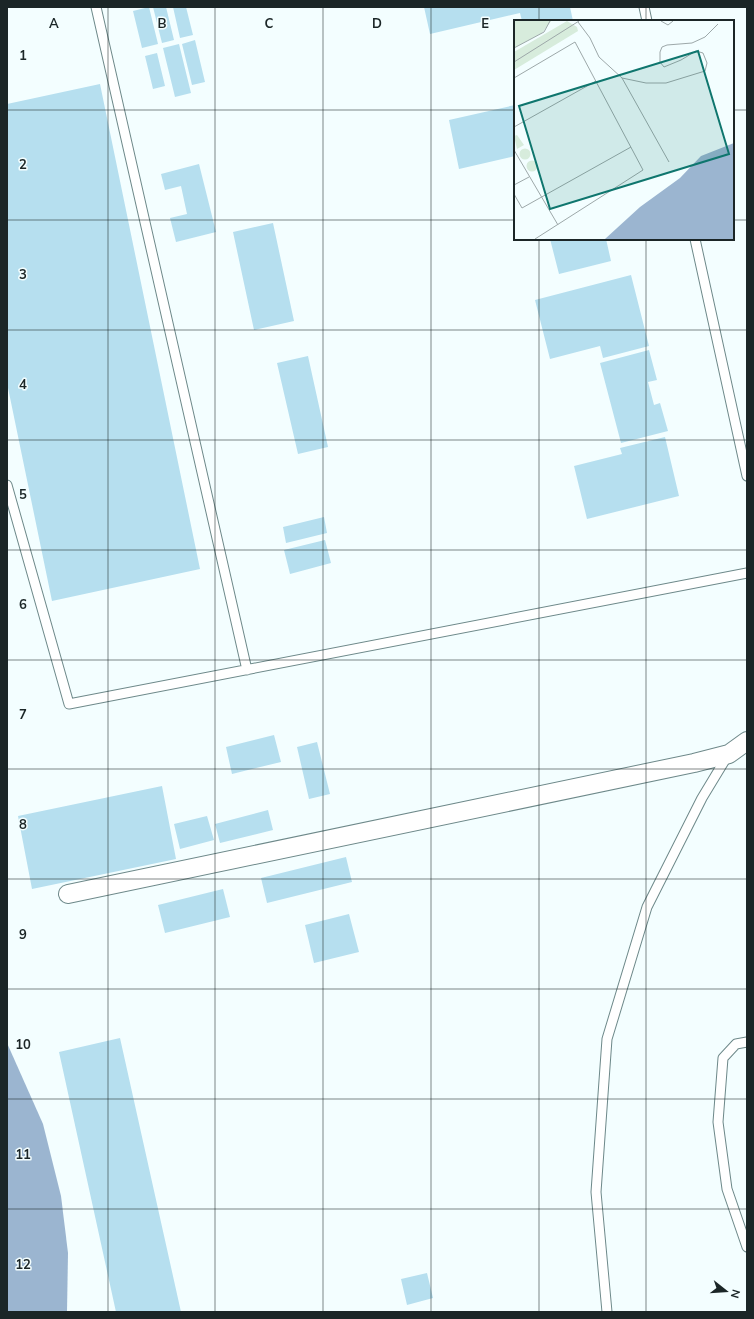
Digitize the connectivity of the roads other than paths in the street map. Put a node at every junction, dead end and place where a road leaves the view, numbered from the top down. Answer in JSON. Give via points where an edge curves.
{"nodes":[{"id":1,"x":96,"y":7,"type":"edge"},
{"id":2,"x":644,"y":7,"type":"edge"},
{"id":3,"x":647,"y":20,"type":"edge"},
{"id":4,"x":695,"y":240,"type":"edge"},
{"id":5,"x":747,"y":476,"type":"edge"},
{"id":6,"x":7,"y":485,"type":"edge"},
{"id":7,"x":747,"y":573,"type":"edge"},
{"id":8,"x":247,"y":670,"type":"junction"},
{"id":9,"x":747,"y":741,"type":"edge"},
{"id":10,"x":729,"y":754,"type":"junction"},
{"id":11,"x":68,"y":894,"type":"dead end"},
{"id":12,"x":747,"y":1042,"type":"edge"},
{"id":13,"x":747,"y":1247,"type":"edge"},
{"id":14,"x":606,"y":1312,"type":"edge"}],
"edges":[{"from":1,"to":8,"type":"lane"},
{"from":2,"to":3,"type":"lane"},
{"from":4,"to":5,"type":"lane"},
{"from":6,"to":8,"type":"lane","via":[[69,704]]},
{"from":7,"to":8,"type":"lane"},
{"from":9,"to":10,"type":"street"},
{"from":10,"to":11,"type":"street"},
{"from":10,"to":14,"type":"lane","via":[[702,798],[647,907],[607,1039],[596,1192]]},
{"from":12,"to":13,"type":"lane","via":[[736,1044],[722,1058],[718,1122],[727,1189]]}]}
